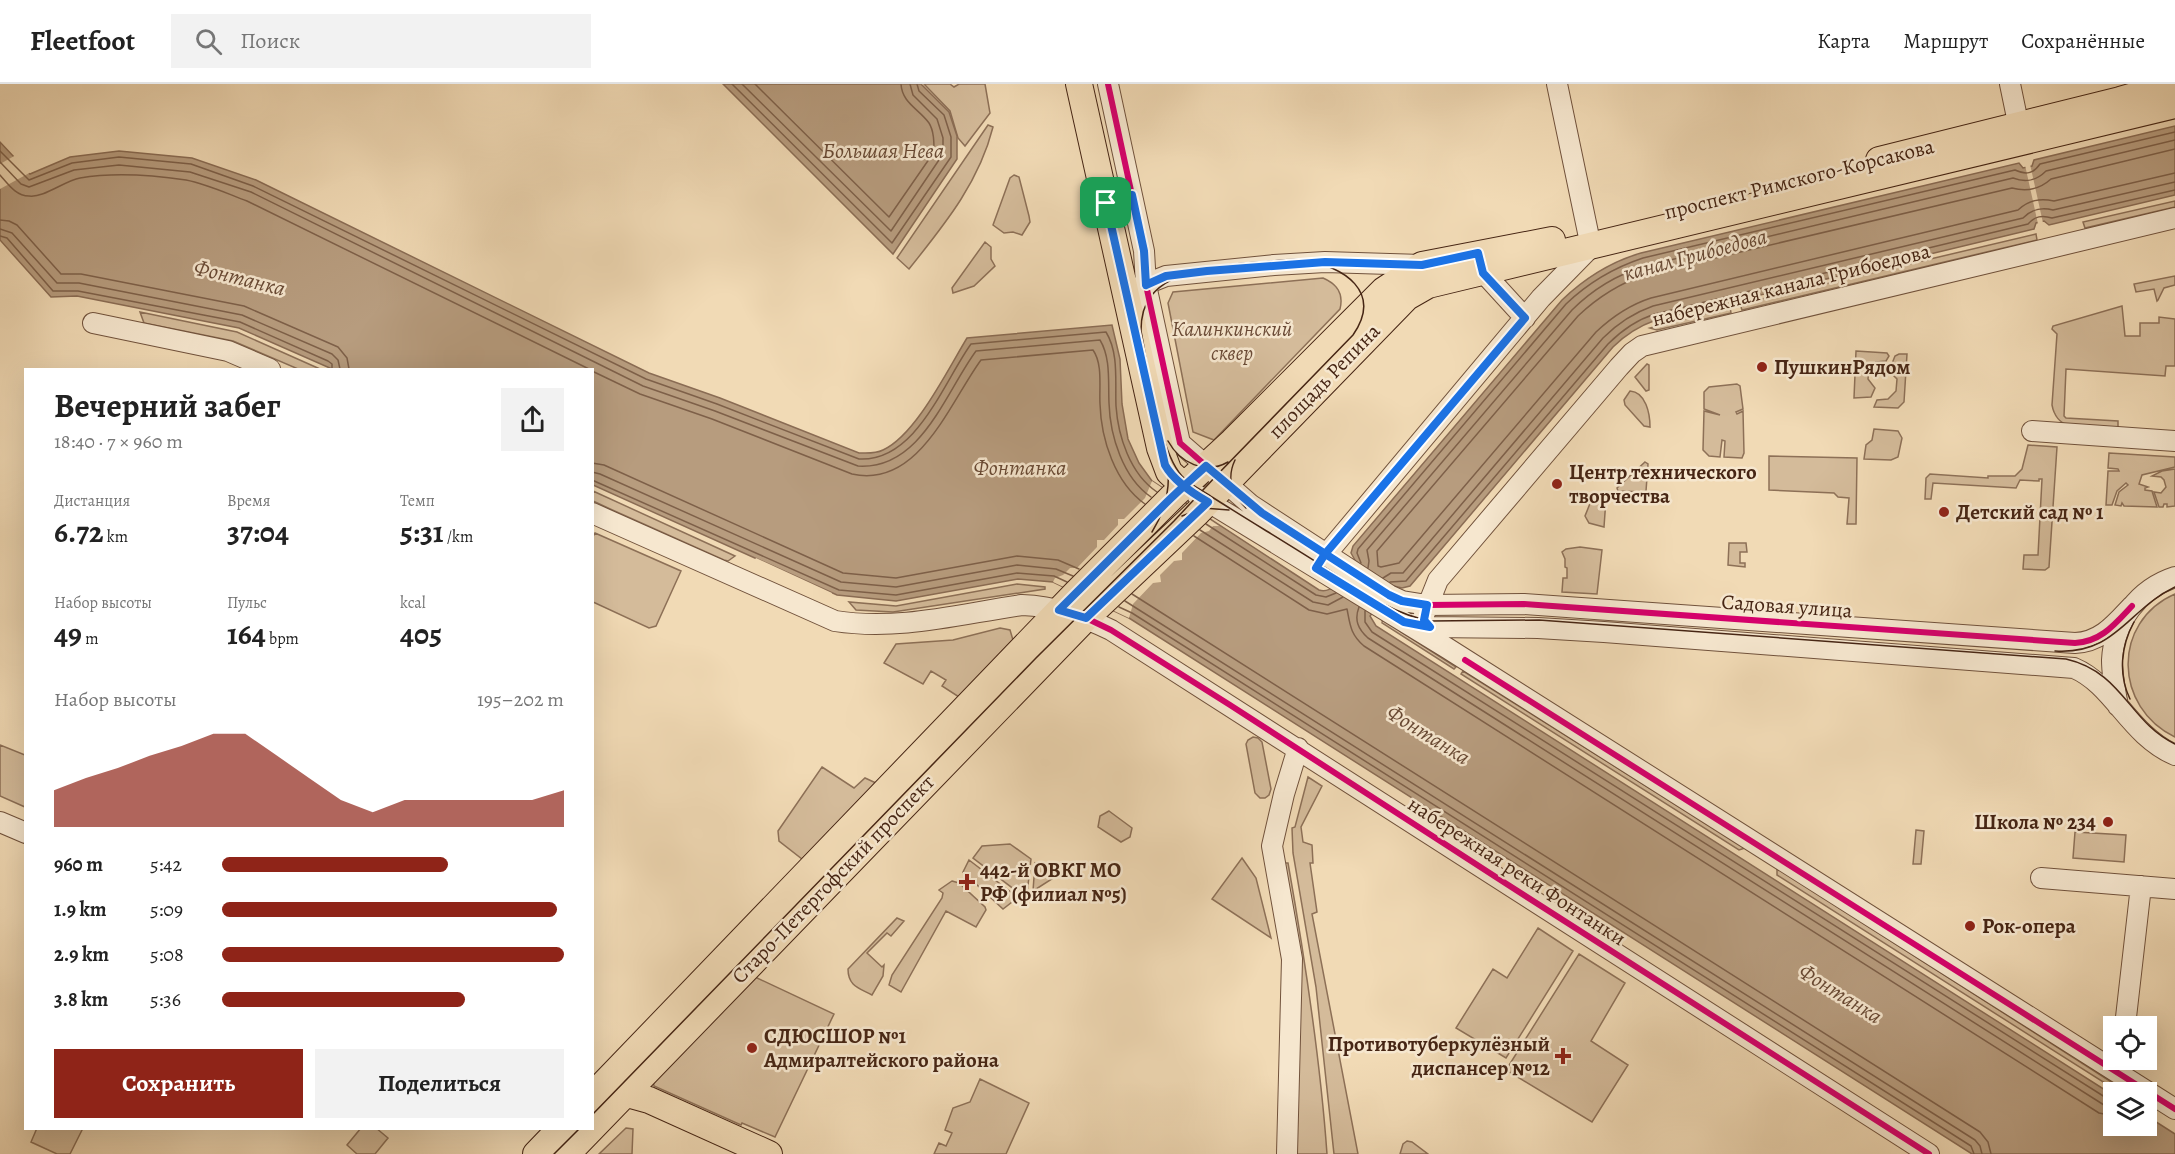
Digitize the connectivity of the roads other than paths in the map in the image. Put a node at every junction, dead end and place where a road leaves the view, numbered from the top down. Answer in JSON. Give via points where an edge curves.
{"nodes":[{"id":1,"x":1079,"y":84,"type":"edge"},
{"id":2,"x":1108,"y":84,"type":"edge"},
{"id":3,"x":1557,"y":84,"type":"edge"},
{"id":4,"x":2010,"y":84,"type":"edge"},
{"id":5,"x":2175,"y":84,"type":"edge"},
{"id":6,"x":2175,"y":105,"type":"edge"},
{"id":7,"x":2021,"y":134,"type":"junction"},
{"id":8,"x":1132,"y":195,"type":"junction"},
{"id":9,"x":1106,"y":203,"type":"junction"},
{"id":10,"x":2175,"y":218,"type":"edge"},
{"id":11,"x":1589,"y":240,"type":"junction"},
{"id":12,"x":1473,"y":268,"type":"junction"},
{"id":13,"x":1425,"y":275,"type":"junction"},
{"id":14,"x":1136,"y":289,"type":"junction"},
{"id":15,"x":1525,"y":318,"type":"junction"},
{"id":16,"x":93,"y":323,"type":"dead end"},
{"id":17,"x":268,"y":368,"type":"edge"},
{"id":18,"x":2032,"y":431,"type":"dead end"},
{"id":19,"x":2175,"y":441,"type":"edge"},
{"id":20,"x":1206,"y":466,"type":"junction"},
{"id":21,"x":1225,"y":483,"type":"junction"},
{"id":22,"x":1179,"y":491,"type":"junction"},
{"id":23,"x":1203,"y":507,"type":"junction"},
{"id":24,"x":594,"y":514,"type":"edge"},
{"id":25,"x":1320,"y":561,"type":"junction"},
{"id":26,"x":2175,"y":577,"type":"edge"},
{"id":27,"x":1068,"y":601,"type":"junction"},
{"id":28,"x":1384,"y":601,"type":"junction"},
{"id":29,"x":1427,"y":605,"type":"junction"},
{"id":30,"x":2132,"y":606,"type":"junction"},
{"id":31,"x":1093,"y":611,"type":"junction"},
{"id":32,"x":1404,"y":622,"type":"junction"},
{"id":33,"x":1430,"y":627,"type":"junction"},
{"id":34,"x":1447,"y":648,"type":"junction"},
{"id":35,"x":2118,"y":706,"type":"junction"},
{"id":36,"x":1298,"y":748,"type":"junction"},
{"id":37,"x":2175,"y":755,"type":"edge"},
{"id":38,"x":0,"y":822,"type":"edge"},
{"id":39,"x":24,"y":832,"type":"edge"},
{"id":40,"x":2041,"y":878,"type":"dead end"},
{"id":41,"x":2141,"y":886,"type":"junction"},
{"id":42,"x":2175,"y":889,"type":"edge"},
{"id":43,"x":2126,"y":1016,"type":"edge"},
{"id":44,"x":2103,"y":1056,"type":"edge"},
{"id":45,"x":2124,"y":1070,"type":"edge"},
{"id":46,"x":606,"y":1092,"type":"edge"},
{"id":47,"x":2175,"y":1109,"type":"edge"},
{"id":48,"x":594,"y":1111,"type":"edge"},
{"id":49,"x":559,"y":1130,"type":"edge"},
{"id":50,"x":582,"y":1130,"type":"edge"},
{"id":51,"x":536,"y":1154,"type":"edge"},
{"id":52,"x":567,"y":1154,"type":"edge"},
{"id":53,"x":730,"y":1154,"type":"edge"},
{"id":54,"x":769,"y":1154,"type":"edge"},
{"id":55,"x":1287,"y":1154,"type":"edge"},
{"id":56,"x":1929,"y":1154,"type":"edge"}],
"edges":[{"from":1,"to":9,"type":"main road"},
{"from":2,"to":8,"type":"street"},
{"from":3,"to":11,"type":"street"},
{"from":4,"to":7,"type":"street"},
{"from":5,"to":7,"type":"main road","name":"проспект Римского-Корсакова"},
{"from":6,"to":7,"type":"main road","name":"проспект Римского-Корсакова"},
{"from":7,"to":11,"type":"main road","name":"проспект Римского-Корсакова","via":[[1701,203]]},
{"from":8,"to":9,"type":"street","via":[[1118,208]]},
{"from":8,"to":14,"type":"street","via":[[1144,251]]},
{"from":9,"to":14,"type":"main road"},
{"from":10,"to":29,"type":"street","name":"набережная канала Грибоедова","via":[[1641,346],[1438,580]]},
{"from":11,"to":12,"type":"main road","name":"проспект Римского-Корсакова"},
{"from":11,"to":15,"type":"street"},
{"from":12,"to":13,"type":"main road","name":"проспект Римского-Корсакова"},
{"from":12,"to":15,"type":"street"},
{"from":13,"to":14,"type":"street","via":[[1325,262],[1166,276]]},
{"from":13,"to":20,"type":"main road","name":"площадь Репина","via":[[1384,290]]},
{"from":13,"to":21,"type":"main road","name":"площадь Репина"},
{"from":14,"to":20,"type":"street","via":[[1180,443]]},
{"from":14,"to":22,"type":"main road","via":[[1161,454]]},
{"from":15,"to":25,"type":"street"},
{"from":16,"to":17,"type":"street","via":[[228,351]]},
{"from":18,"to":19,"type":"street"},
{"from":20,"to":21,"type":"street"},
{"from":20,"to":22,"type":"main road","name":"площадь Репина"},
{"from":21,"to":23,"type":"main road","name":"площадь Репина"},
{"from":21,"to":25,"type":"street"},
{"from":22,"to":23,"type":"street"},
{"from":22,"to":27,"type":"main road","name":"Старо-Петергофский проспект"},
{"from":23,"to":25,"type":"street"},
{"from":23,"to":31,"type":"main road","name":"Старо-Петергофский проспект"},
{"from":24,"to":27,"type":"street","name":"набережная реки Фонтанки","via":[[835,621],[906,624]]},
{"from":25,"to":28,"type":"street"},
{"from":26,"to":30,"type":"street","name":"Садовая улица","via":[[2154,587]]},
{"from":27,"to":31,"type":"street","name":"набережная реки Фонтанки"},
{"from":27,"to":46,"type":"main road","name":"Старо-Петергофский проспект"},
{"from":28,"to":29,"type":"street"},
{"from":28,"to":32,"type":"street"},
{"from":29,"to":30,"type":"street","name":"Садовая улица","via":[[1524,604],[2075,643],[2099,637]]},
{"from":29,"to":33,"type":"street","via":[[1424,620]]},
{"from":30,"to":35,"type":"street","via":[[2120,625],[2114,650]]},
{"from":31,"to":36,"type":"street","name":"набережная реки Фонтанки","via":[[1111,630]]},
{"from":31,"to":46,"type":"main road","name":"Старо-Петергофский проспект"},
{"from":32,"to":33,"type":"street","name":"Садовая улица"},
{"from":32,"to":34,"type":"street"},
{"from":33,"to":34,"type":"street"},
{"from":33,"to":35,"type":"street","name":"Садовая улица","via":[[1549,628],[2074,668],[2095,681]]},
{"from":34,"to":44,"type":"street"},
{"from":35,"to":37,"type":"street","name":"Садовая улица","via":[[2147,739]]},
{"from":36,"to":55,"type":"street","via":[[1272,846],[1292,959]]},
{"from":36,"to":56,"type":"street","name":"набережная реки Фонтанки"},
{"from":38,"to":39,"type":"street"},
{"from":40,"to":41,"type":"street"},
{"from":41,"to":42,"type":"street"},
{"from":41,"to":43,"type":"street"},
{"from":45,"to":47,"type":"street"},
{"from":46,"to":48,"type":"main road","name":"Старо-Петергофский проспект"},
{"from":46,"to":53,"type":"main road","via":[[638,1112]]},
{"from":46,"to":54,"type":"main road","via":[[649,1100]]},
{"from":49,"to":51,"type":"main road"},
{"from":50,"to":52,"type":"main road","name":"Старо-Петергофский проспект"}]}
